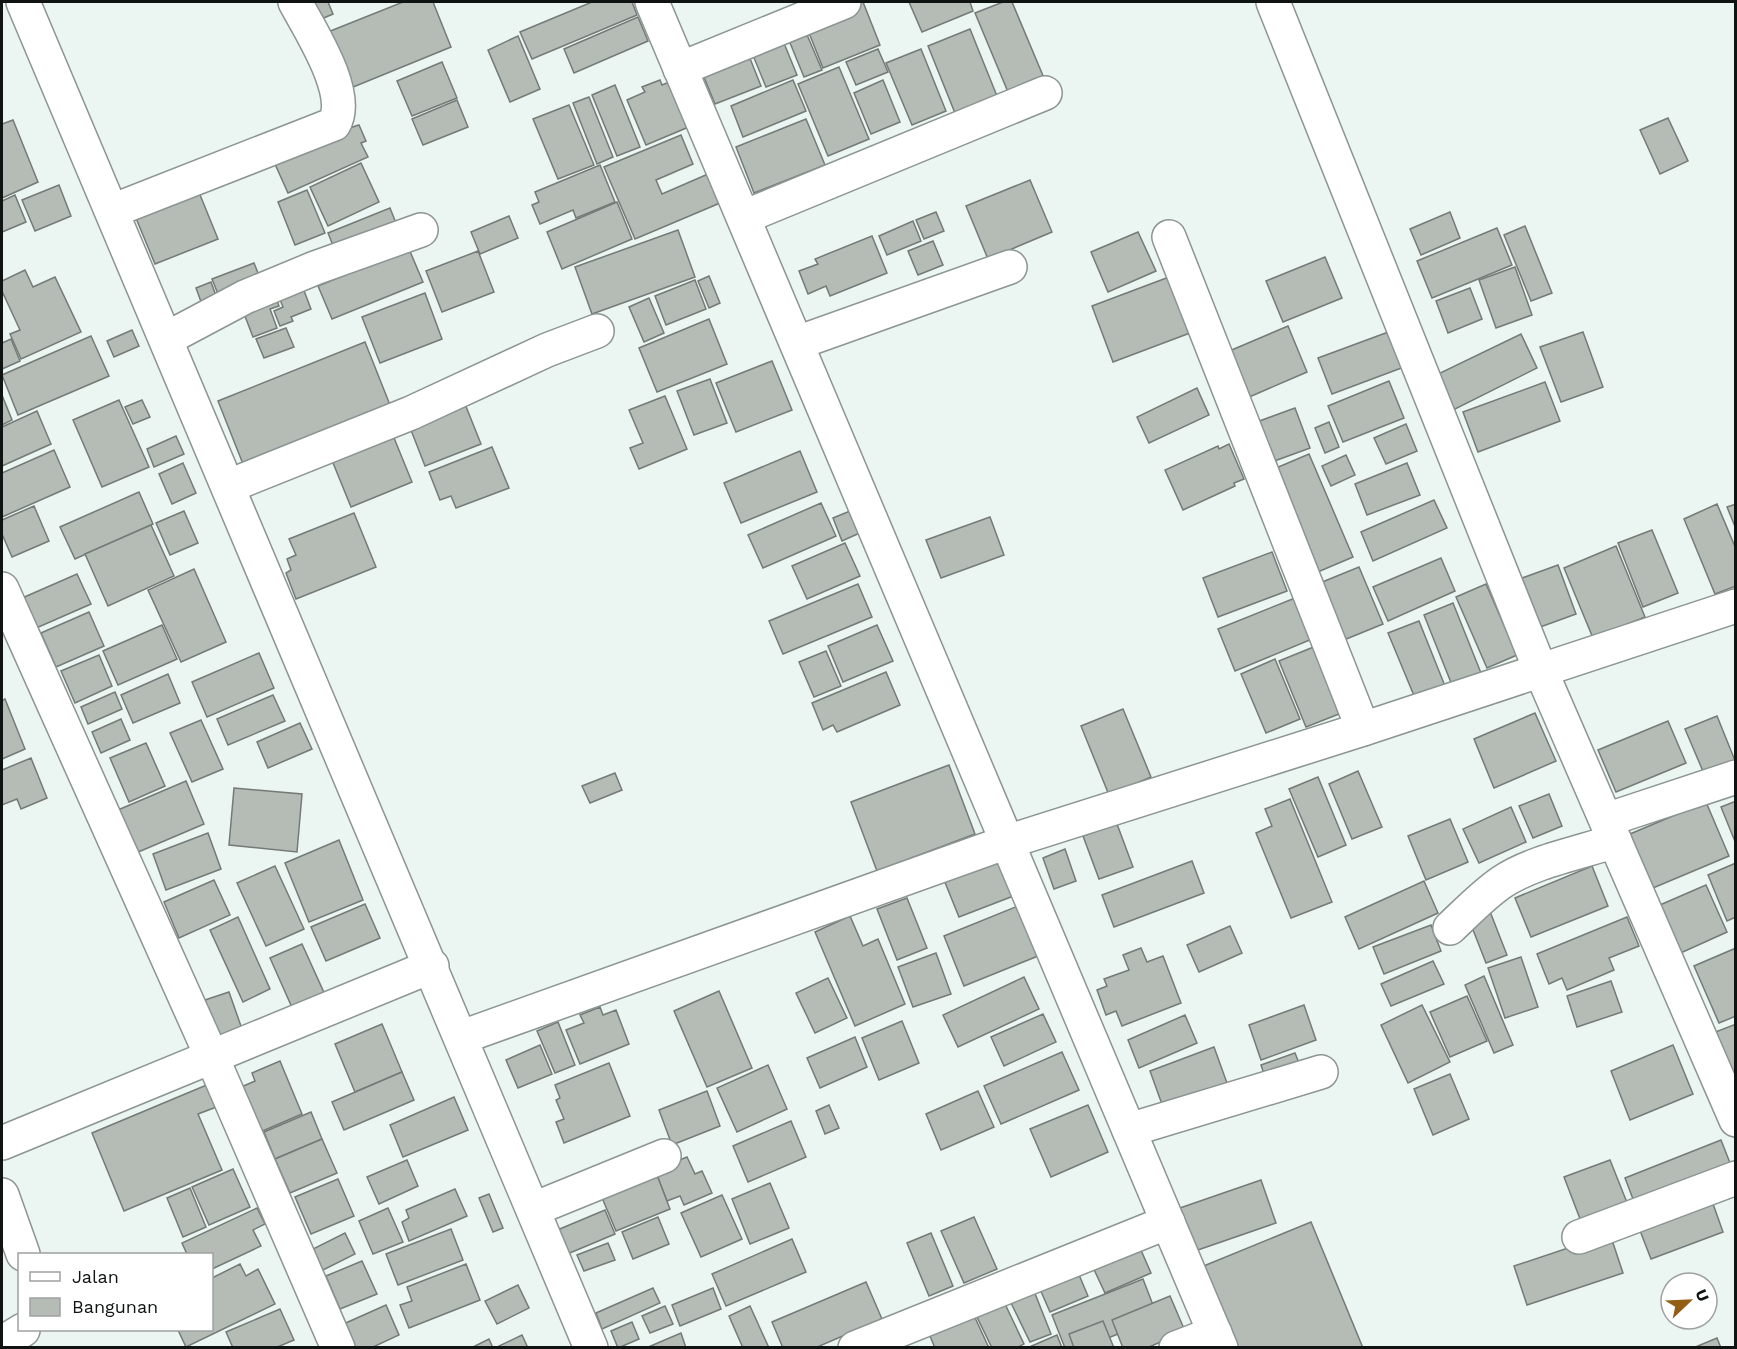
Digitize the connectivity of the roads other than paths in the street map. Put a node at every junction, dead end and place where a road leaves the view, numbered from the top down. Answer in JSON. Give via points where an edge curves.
{"nodes":[{"id":1,"x":23,"y":2,"type":"edge"},
{"id":2,"x":296,"y":2,"type":"edge"},
{"id":3,"x":652,"y":2,"type":"edge"},
{"id":4,"x":844,"y":2,"type":"edge"},
{"id":5,"x":1273,"y":2,"type":"edge"},
{"id":6,"x":680,"y":69,"type":"junction"},
{"id":7,"x":1045,"y":93,"type":"dead end"},
{"id":8,"x":112,"y":211,"type":"junction"},
{"id":9,"x":744,"y":218,"type":"junction"},
{"id":10,"x":422,"y":230,"type":"dead end"},
{"id":11,"x":1169,"y":237,"type":"dead end"},
{"id":12,"x":1011,"y":267,"type":"dead end"},
{"id":13,"x":597,"y":331,"type":"dead end"},
{"id":14,"x":166,"y":339,"type":"junction"},
{"id":15,"x":797,"y":343,"type":"junction"},
{"id":16,"x":229,"y":486,"type":"junction"},
{"id":17,"x":2,"y":589,"type":"edge"},
{"id":18,"x":1736,"y":606,"type":"edge"},
{"id":19,"x":1540,"y":669,"type":"junction"},
{"id":20,"x":1363,"y":729,"type":"junction"},
{"id":21,"x":1736,"y":777,"type":"edge"},
{"id":22,"x":1610,"y":830,"type":"junction"},
{"id":23,"x":1007,"y":842,"type":"junction"},
{"id":24,"x":1450,"y":928,"type":"dead end"},
{"id":25,"x":432,"y":966,"type":"junction"},
{"id":26,"x":462,"y":1037,"type":"junction"},
{"id":27,"x":211,"y":1055,"type":"junction"},
{"id":28,"x":1321,"y":1072,"type":"dead end"},
{"id":29,"x":1736,"y":1120,"type":"edge"},
{"id":30,"x":1129,"y":1131,"type":"junction"},
{"id":31,"x":2,"y":1143,"type":"edge"},
{"id":32,"x":664,"y":1156,"type":"dead end"},
{"id":33,"x":1736,"y":1178,"type":"edge"},
{"id":34,"x":2,"y":1195,"type":"edge"},
{"id":35,"x":534,"y":1209,"type":"junction"},
{"id":36,"x":1168,"y":1222,"type":"junction"},
{"id":37,"x":1579,"y":1237,"type":"dead end"},
{"id":38,"x":23,"y":1253,"type":"edge"},
{"id":39,"x":20,"y":1331,"type":"edge"},
{"id":40,"x":1218,"y":1340,"type":"edge"},
{"id":41,"x":2,"y":1343,"type":"edge"},
{"id":42,"x":338,"y":1347,"type":"edge"},
{"id":43,"x":591,"y":1347,"type":"edge"},
{"id":44,"x":855,"y":1347,"type":"edge"},
{"id":45,"x":1176,"y":1347,"type":"edge"}],
"edges":[{"from":1,"to":8,"type":"street"},
{"from":2,"to":8,"type":"street","via":[[339,97],[334,124]]},
{"from":3,"to":6,"type":"street"},
{"from":4,"to":6,"type":"street"},
{"from":5,"to":19,"type":"street"},
{"from":6,"to":9,"type":"street"},
{"from":7,"to":9,"type":"street"},
{"from":8,"to":14,"type":"street"},
{"from":9,"to":15,"type":"street"},
{"from":10,"to":14,"type":"street","via":[[245,297]]},
{"from":11,"to":20,"type":"street"},
{"from":12,"to":15,"type":"street"},
{"from":13,"to":16,"type":"street","via":[[411,413]]},
{"from":14,"to":16,"type":"street"},
{"from":15,"to":23,"type":"street"},
{"from":16,"to":25,"type":"street"},
{"from":17,"to":27,"type":"street"},
{"from":18,"to":19,"type":"street"},
{"from":19,"to":20,"type":"street"},
{"from":19,"to":22,"type":"street"},
{"from":20,"to":23,"type":"street"},
{"from":21,"to":22,"type":"street"},
{"from":22,"to":24,"type":"street","via":[[1504,880]]},
{"from":22,"to":29,"type":"street"},
{"from":23,"to":26,"type":"street"},
{"from":23,"to":30,"type":"street"},
{"from":25,"to":26,"type":"street"},
{"from":25,"to":27,"type":"street"},
{"from":26,"to":35,"type":"street"},
{"from":27,"to":31,"type":"street"},
{"from":27,"to":42,"type":"street"},
{"from":28,"to":30,"type":"street"},
{"from":30,"to":36,"type":"street"},
{"from":32,"to":35,"type":"street"},
{"from":33,"to":37,"type":"street"},
{"from":34,"to":38,"type":"street"},
{"from":35,"to":43,"type":"street"},
{"from":36,"to":40,"type":"street"},
{"from":36,"to":44,"type":"street"},
{"from":39,"to":41,"type":"street"},
{"from":40,"to":45,"type":"street"}]}
